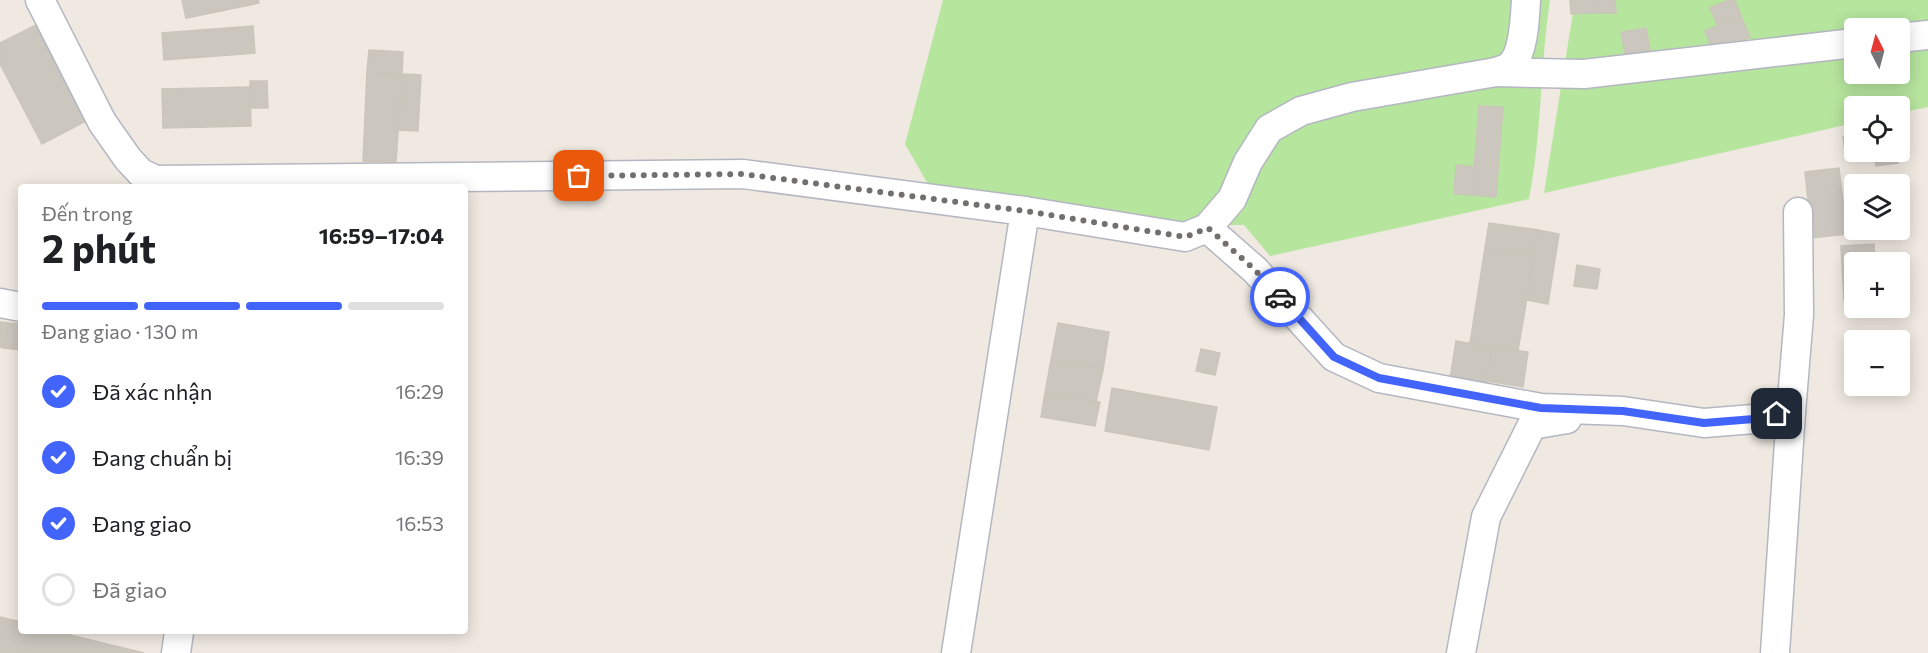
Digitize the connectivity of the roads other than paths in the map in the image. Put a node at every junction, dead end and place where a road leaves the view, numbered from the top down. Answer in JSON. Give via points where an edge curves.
{"nodes":[{"id":1,"x":40,"y":0,"type":"edge"},
{"id":2,"x":1526,"y":0,"type":"edge"},
{"id":3,"x":1928,"y":35,"type":"edge"},
{"id":4,"x":1910,"y":37,"type":"edge"},
{"id":5,"x":1844,"y":45,"type":"edge"},
{"id":6,"x":1496,"y":72,"type":"junction"},
{"id":7,"x":156,"y":184,"type":"edge"},
{"id":8,"x":1025,"y":211,"type":"junction"},
{"id":9,"x":1798,"y":212,"type":"dead end"},
{"id":10,"x":1208,"y":228,"type":"junction"},
{"id":11,"x":0,"y":303,"type":"edge"},
{"id":12,"x":18,"y":306,"type":"edge"},
{"id":13,"x":1623,"y":411,"type":"junction"},
{"id":14,"x":1791,"y":412,"type":"junction"},
{"id":15,"x":179,"y":634,"type":"edge"},
{"id":16,"x":176,"y":653,"type":"edge"},
{"id":17,"x":956,"y":653,"type":"edge"},
{"id":18,"x":1461,"y":653,"type":"edge"},
{"id":19,"x":1776,"y":653,"type":"edge"}],
"edges":[{"from":1,"to":7,"type":"street","via":[[102,122],[128,159]]},
{"from":2,"to":6,"type":"street","via":[[1518,52],[1510,66]]},
{"from":3,"to":4,"type":"street"},
{"from":5,"to":6,"type":"street","via":[[1584,74]]},
{"from":6,"to":10,"type":"street","via":[[1352,97],[1301,111],[1269,129],[1248,162],[1232,199]]},
{"from":7,"to":8,"type":"street","via":[[743,174]]},
{"from":8,"to":10,"type":"street","via":[[1185,237]]},
{"from":8,"to":17,"type":"street"},
{"from":9,"to":14,"type":"street","via":[[1799,315]]},
{"from":10,"to":13,"type":"street","via":[[1255,270],[1334,357],[1379,378],[1541,408]]},
{"from":11,"to":12,"type":"street"},
{"from":13,"to":14,"type":"street","via":[[1704,423]]},
{"from":13,"to":18,"type":"street","via":[[1532,424],[1486,517]]},
{"from":14,"to":19,"type":"street"},
{"from":15,"to":16,"type":"street"}]}
